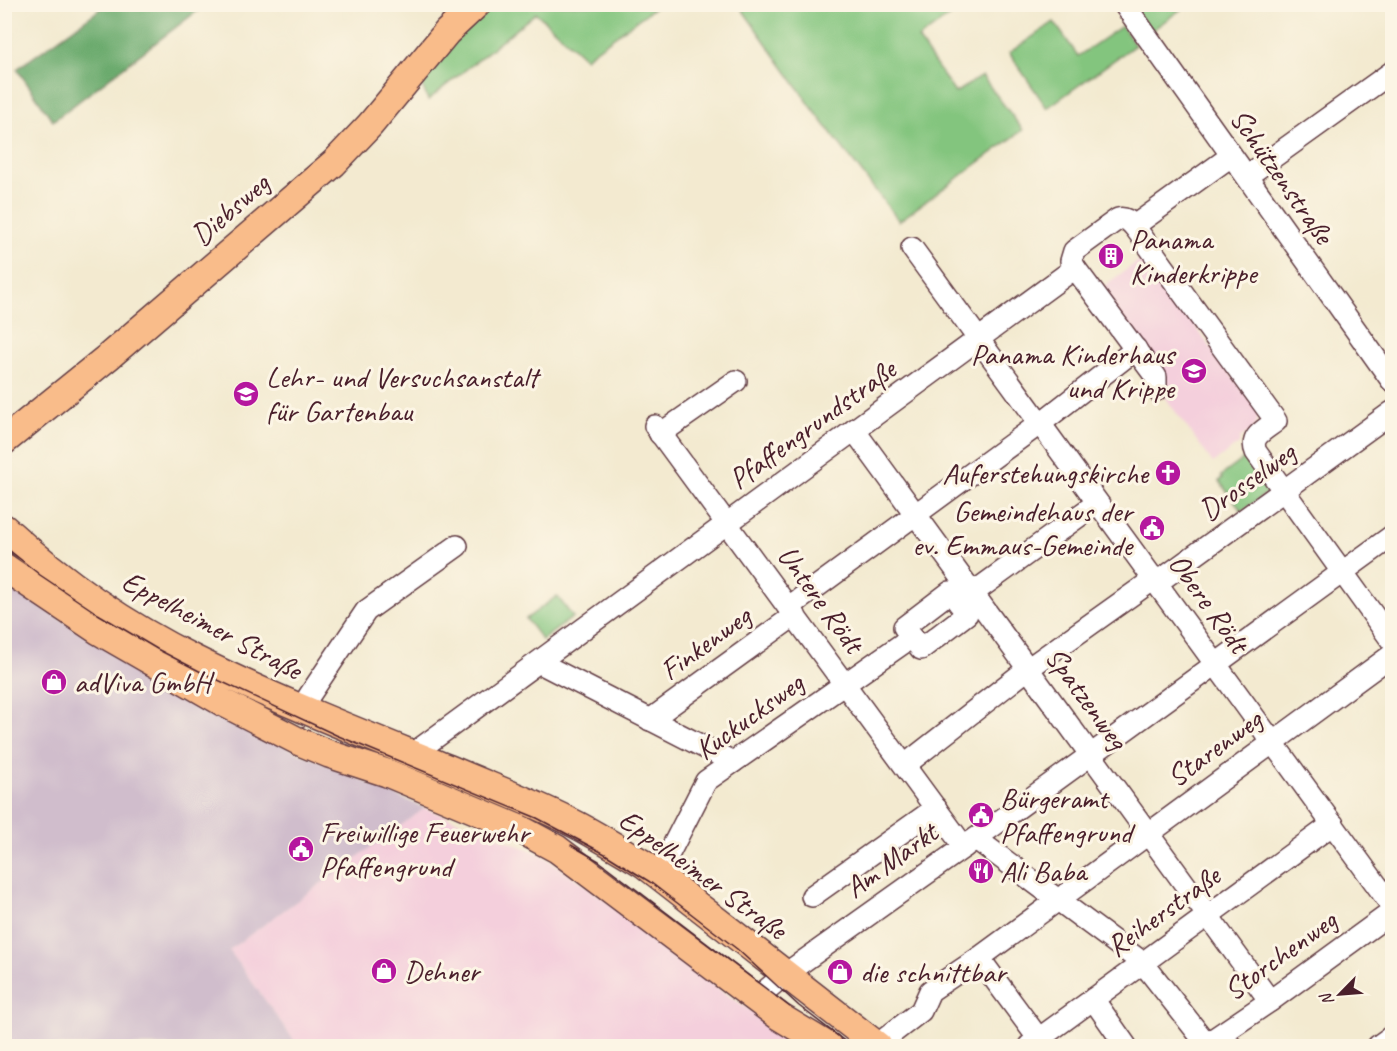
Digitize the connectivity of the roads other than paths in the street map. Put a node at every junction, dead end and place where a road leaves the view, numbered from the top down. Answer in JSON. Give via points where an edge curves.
{"nodes":[{"id":1,"x":477,"y":4,"type":"edge"},
{"id":2,"x":1124,"y":4,"type":"edge"},
{"id":3,"x":1390,"y":78,"type":"edge"},
{"id":4,"x":1231,"y":156,"type":"junction"},
{"id":5,"x":1247,"y":176,"type":"junction"},
{"id":6,"x":1134,"y":226,"type":"junction"},
{"id":7,"x":912,"y":248,"type":"dead end"},
{"id":8,"x":1075,"y":268,"type":"junction"},
{"id":9,"x":979,"y":339,"type":"junction"},
{"id":10,"x":1136,"y":349,"type":"junction"},
{"id":11,"x":736,"y":381,"type":"dead end"},
{"id":12,"x":1392,"y":381,"type":"edge"},
{"id":13,"x":1156,"y":390,"type":"dead end"},
{"id":14,"x":1392,"y":412,"type":"edge"},
{"id":15,"x":1040,"y":424,"type":"junction"},
{"id":16,"x":854,"y":430,"type":"junction"},
{"id":17,"x":4,"y":441,"type":"edge"},
{"id":18,"x":1284,"y":492,"type":"junction"},
{"id":19,"x":1097,"y":502,"type":"junction"},
{"id":20,"x":4,"y":513,"type":"edge"},
{"id":21,"x":916,"y":515,"type":"junction"},
{"id":22,"x":728,"y":523,"type":"junction"},
{"id":23,"x":4,"y":528,"type":"edge"},
{"id":24,"x":1392,"y":536,"type":"edge"},
{"id":25,"x":457,"y":546,"type":"dead end"},
{"id":26,"x":4,"y":567,"type":"edge"},
{"id":27,"x":1342,"y":573,"type":"junction"},
{"id":28,"x":1154,"y":579,"type":"junction"},
{"id":29,"x":73,"y":585,"type":"junction"},
{"id":30,"x":966,"y":598,"type":"junction"},
{"id":31,"x":792,"y":611,"type":"junction"},
{"id":32,"x":1392,"y":641,"type":"edge"},
{"id":33,"x":1392,"y":655,"type":"edge"},
{"id":34,"x":540,"y":663,"type":"junction"},
{"id":35,"x":1216,"y":663,"type":"junction"},
{"id":36,"x":1029,"y":668,"type":"junction"},
{"id":37,"x":845,"y":684,"type":"junction"},
{"id":38,"x":306,"y":710,"type":"junction"},
{"id":39,"x":650,"y":720,"type":"junction"},
{"id":40,"x":267,"y":724,"type":"junction"},
{"id":41,"x":340,"y":724,"type":"junction"},
{"id":42,"x":1274,"y":742,"type":"junction"},
{"id":43,"x":329,"y":754,"type":"junction"},
{"id":44,"x":1090,"y":755,"type":"junction"},
{"id":45,"x":417,"y":756,"type":"junction"},
{"id":46,"x":733,"y":762,"type":"junction"},
{"id":47,"x":905,"y":765,"type":"junction"},
{"id":48,"x":936,"y":808,"type":"junction"},
{"id":49,"x":1333,"y":824,"type":"junction"},
{"id":50,"x":1148,"y":834,"type":"junction"},
{"id":51,"x":970,"y":843,"type":"junction"},
{"id":52,"x":657,"y":875,"type":"junction"},
{"id":53,"x":813,"y":896,"type":"dead end"},
{"id":54,"x":1057,"y":900,"type":"junction"},
{"id":55,"x":1392,"y":906,"type":"edge"},
{"id":56,"x":1392,"y":912,"type":"edge"},
{"id":57,"x":1208,"y":916,"type":"junction"},
{"id":58,"x":979,"y":958,"type":"junction"},
{"id":59,"x":1143,"y":963,"type":"junction"},
{"id":60,"x":784,"y":975,"type":"junction"},
{"id":61,"x":756,"y":999,"type":"junction"},
{"id":62,"x":1094,"y":999,"type":"junction"},
{"id":63,"x":1270,"y":1001,"type":"junction"},
{"id":64,"x":1392,"y":1036,"type":"edge"},
{"id":65,"x":1037,"y":1044,"type":"edge"},
{"id":66,"x":1215,"y":1044,"type":"edge"},
{"id":67,"x":877,"y":1046,"type":"edge"},
{"id":68,"x":828,"y":1047,"type":"edge"},
{"id":69,"x":1126,"y":1047,"type":"edge"},
{"id":70,"x":1378,"y":1047,"type":"edge"}],
"edges":[{"from":1,"to":17,"type":"main road","name":"Diebsweg","via":[[447,32],[334,163]]},
{"from":2,"to":4,"type":"street","name":"Schützenstraße"},
{"from":3,"to":5,"type":"street"},
{"from":4,"to":5,"type":"street","name":"Schützenstraße"},
{"from":4,"to":6,"type":"street"},
{"from":5,"to":12,"type":"street","name":"Schützenstraße"},
{"from":6,"to":8,"type":"street","via":[[1129,220],[1118,219],[1074,251],[1071,261]]},
{"from":6,"to":18,"type":"street","via":[[1276,421],[1256,436],[1253,446]]},
{"from":7,"to":9,"type":"street","name":"Obere Rödt"},
{"from":8,"to":9,"type":"street","name":"Pfaffengrundstraße"},
{"from":8,"to":10,"type":"street"},
{"from":9,"to":15,"type":"street","name":"Obere Rödt"},
{"from":9,"to":16,"type":"street","name":"Pfaffengrundstraße"},
{"from":10,"to":13,"type":"street","via":[[1156,377]]},
{"from":10,"to":15,"type":"street","name":"Finkenweg"},
{"from":11,"to":22,"type":"street","name":"Untere Rödt","via":[[658,430]]},
{"from":14,"to":18,"type":"street","name":"Drosselweg"},
{"from":15,"to":19,"type":"street","name":"Obere Rödt"},
{"from":15,"to":21,"type":"street","name":"Finkenweg"},
{"from":16,"to":21,"type":"street","name":"Spatzenweg"},
{"from":16,"to":22,"type":"street","name":"Pfaffengrundstraße"},
{"from":18,"to":27,"type":"street"},
{"from":18,"to":28,"type":"street","name":"Drosselweg","via":[[1165,578]]},
{"from":19,"to":28,"type":"street","name":"Obere Rödt"},
{"from":19,"to":30,"type":"street"},
{"from":20,"to":29,"type":"main road"},
{"from":21,"to":30,"type":"street","name":"Spatzenweg"},
{"from":21,"to":31,"type":"street","name":"Finkenweg"},
{"from":22,"to":31,"type":"street","name":"Untere Rödt"},
{"from":22,"to":34,"type":"street","name":"Pfaffengrundstraße"},
{"from":23,"to":29,"type":"main road","name":"Eppelheimer Straße"},
{"from":24,"to":27,"type":"street"},
{"from":25,"to":38,"type":"street","via":[[366,611],[309,696]]},
{"from":26,"to":40,"type":"main road","name":"Eppelheimer Straße","via":[[99,631]]},
{"from":27,"to":32,"type":"street"},
{"from":27,"to":35,"type":"street"},
{"from":28,"to":35,"type":"street","name":"Obere Rödt"},
{"from":28,"to":36,"type":"street","name":"Drosselweg"},
{"from":29,"to":38,"type":"main road","name":"Eppelheimer Straße","via":[[194,660]]},
{"from":30,"to":36,"type":"street","name":"Spatzenweg"},
{"from":30,"to":37,"type":"street","name":"Kuckucksweg","via":[[950,592],[904,627],[912,637]]},
{"from":31,"to":37,"type":"street","name":"Untere Rödt"},
{"from":31,"to":39,"type":"street","name":"Finkenweg"},
{"from":33,"to":42,"type":"street","name":"Starenweg"},
{"from":34,"to":39,"type":"street"},
{"from":34,"to":45,"type":"street","name":"Pfaffengrundstraße","via":[[421,748]]},
{"from":35,"to":42,"type":"street","name":"Obere Rödt"},
{"from":35,"to":44,"type":"street"},
{"from":36,"to":44,"type":"street","name":"Spatzenweg"},
{"from":36,"to":47,"type":"street","name":"Drosselweg"},
{"from":37,"to":46,"type":"street","name":"Kuckucksweg"},
{"from":37,"to":47,"type":"street","name":"Untere Rödt"},
{"from":38,"to":40,"type":"main road","via":[[294,729]]},
{"from":38,"to":41,"type":"main road","name":"Eppelheimer Straße"},
{"from":39,"to":46,"type":"street"},
{"from":40,"to":43,"type":"main road","name":"Eppelheimer Straße"},
{"from":41,"to":43,"type":"main road"},
{"from":41,"to":45,"type":"main road","name":"Eppelheimer Straße"},
{"from":42,"to":49,"type":"street","name":"Obere Rödt"},
{"from":42,"to":50,"type":"street","name":"Starenweg"},
{"from":43,"to":61,"type":"main road","name":"Eppelheimer Straße","via":[[387,773],[520,829],[557,849]]},
{"from":44,"to":50,"type":"street","name":"Spatzenweg"},
{"from":44,"to":51,"type":"street"},
{"from":45,"to":52,"type":"main road","name":"Eppelheimer Straße","via":[[532,803],[644,864]]},
{"from":46,"to":52,"type":"street","name":"Kuckucksweg","via":[[706,781]]},
{"from":47,"to":48,"type":"street","name":"Untere Rödt"},
{"from":48,"to":51,"type":"street","name":"Am Markt"},
{"from":48,"to":53,"type":"street","name":"Am Markt"},
{"from":49,"to":55,"type":"street","name":"Obere Rödt"},
{"from":49,"to":57,"type":"street","name":"Reiherstraße"},
{"from":50,"to":54,"type":"street","name":"Starenweg"},
{"from":50,"to":57,"type":"street","name":"Spatzenweg"},
{"from":51,"to":54,"type":"street"},
{"from":51,"to":60,"type":"street","name":"Am Markt"},
{"from":52,"to":60,"type":"main road","name":"Eppelheimer Straße"},
{"from":54,"to":58,"type":"street","name":"Starenweg"},
{"from":54,"to":59,"type":"street"},
{"from":56,"to":63,"type":"street","name":"Storchenweg"},
{"from":57,"to":59,"type":"street","name":"Reiherstraße"},
{"from":57,"to":63,"type":"street","name":"Spatzenweg"},
{"from":58,"to":65,"type":"street"},
{"from":58,"to":67,"type":"street","name":"Starenweg","via":[[930,991],[921,1011]]},
{"from":59,"to":62,"type":"street","name":"Reiherstraße"},
{"from":59,"to":66,"type":"street","via":[[1202,1038]]},
{"from":60,"to":61,"type":"street","name":"Am Markt"},
{"from":60,"to":67,"type":"main road","name":"Eppelheimer Straße"},
{"from":61,"to":68,"type":"main road","name":"Eppelheimer Straße"},
{"from":62,"to":65,"type":"street","name":"Reiherstraße"},
{"from":62,"to":69,"type":"street"},
{"from":63,"to":66,"type":"street","name":"Storchenweg"},
{"from":64,"to":70,"type":"street"}]}
